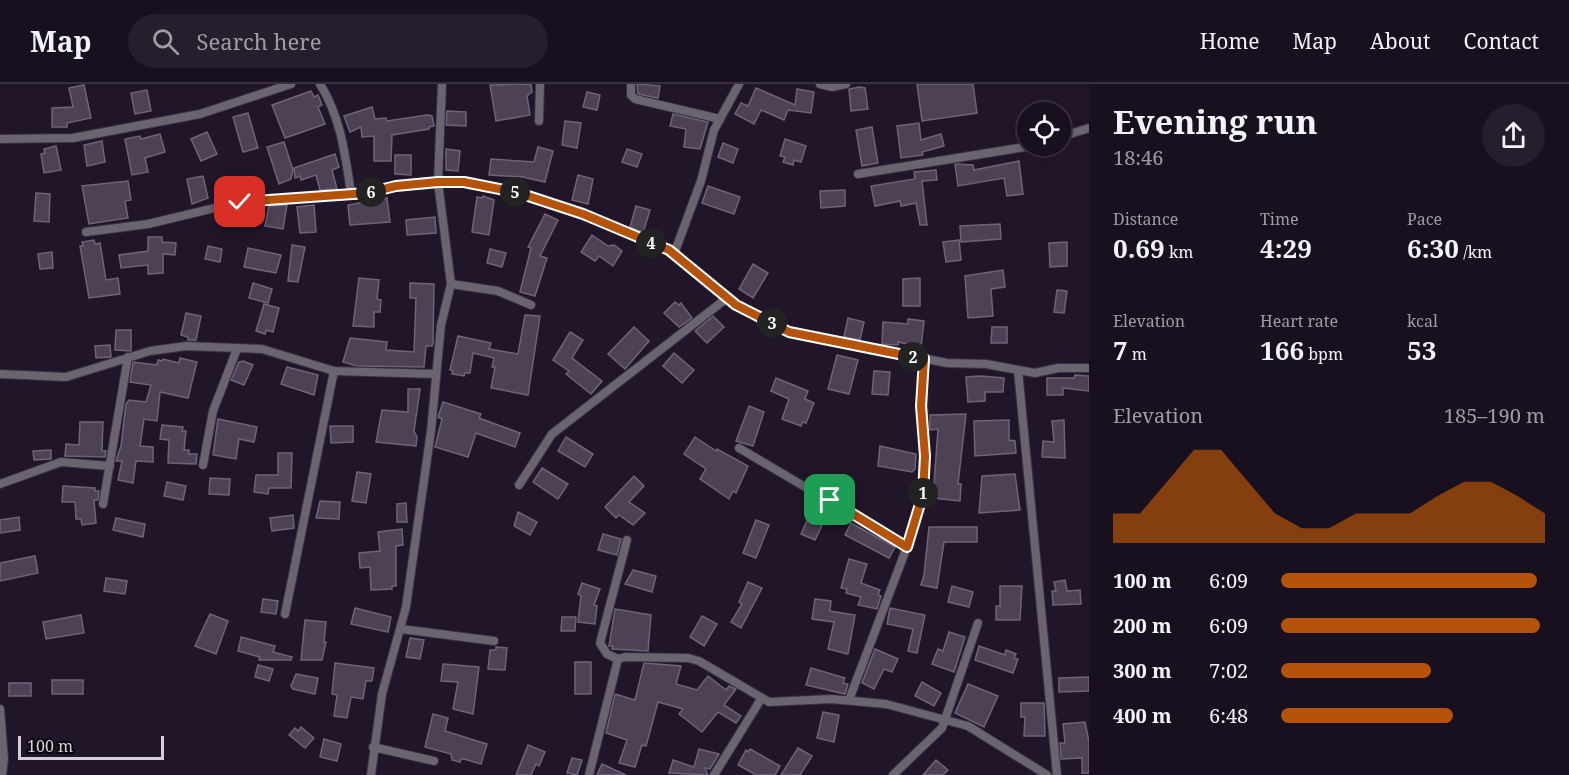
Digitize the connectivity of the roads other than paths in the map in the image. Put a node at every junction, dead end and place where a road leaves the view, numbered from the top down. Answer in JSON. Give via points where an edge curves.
{"nodes":[{"id":1,"x":291,"y":84,"type":"edge"},
{"id":2,"x":320,"y":84,"type":"edge"},
{"id":3,"x":442,"y":84,"type":"edge"},
{"id":4,"x":540,"y":84,"type":"edge"},
{"id":5,"x":632,"y":84,"type":"edge"},
{"id":6,"x":739,"y":84,"type":"edge"},
{"id":7,"x":820,"y":84,"type":"edge"},
{"id":8,"x":846,"y":84,"type":"edge"},
{"id":9,"x":720,"y":118,"type":"junction"},
{"id":10,"x":538,"y":121,"type":"dead end"},
{"id":11,"x":1089,"y":128,"type":"edge"},
{"id":12,"x":1071,"y":133,"type":"edge"},
{"id":13,"x":0,"y":139,"type":"edge"},
{"id":14,"x":1017,"y":148,"type":"edge"},
{"id":15,"x":858,"y":174,"type":"dead end"},
{"id":16,"x":438,"y":182,"type":"junction"},
{"id":17,"x":351,"y":193,"type":"junction"},
{"id":18,"x":86,"y":232,"type":"dead end"},
{"id":19,"x":674,"y":254,"type":"junction"},
{"id":20,"x":451,"y":284,"type":"junction"},
{"id":21,"x":727,"y":298,"type":"junction"},
{"id":22,"x":531,"y":305,"type":"dead end"},
{"id":23,"x":237,"y":349,"type":"junction"},
{"id":24,"x":128,"y":357,"type":"junction"},
{"id":25,"x":924,"y":359,"type":"junction"},
{"id":26,"x":1089,"y":368,"type":"edge"},
{"id":27,"x":1018,"y":370,"type":"junction"},
{"id":28,"x":334,"y":371,"type":"junction"},
{"id":29,"x":0,"y":374,"type":"edge"},
{"id":30,"x":436,"y":374,"type":"junction"},
{"id":31,"x":738,"y":448,"type":"dead end"},
{"id":32,"x":204,"y":465,"type":"dead end"},
{"id":33,"x":110,"y":466,"type":"junction"},
{"id":34,"x":0,"y":484,"type":"edge"},
{"id":35,"x":519,"y":485,"type":"dead end"},
{"id":36,"x":103,"y":504,"type":"dead end"},
{"id":37,"x":627,"y":540,"type":"dead end"},
{"id":38,"x":907,"y":547,"type":"junction"},
{"id":39,"x":285,"y":614,"type":"dead end"},
{"id":40,"x":978,"y":623,"type":"dead end"},
{"id":41,"x":401,"y":628,"type":"junction"},
{"id":42,"x":494,"y":641,"type":"dead end"},
{"id":43,"x":618,"y":659,"type":"junction"},
{"id":44,"x":761,"y":699,"type":"junction"},
{"id":45,"x":849,"y":700,"type":"junction"},
{"id":46,"x":0,"y":709,"type":"edge"},
{"id":47,"x":946,"y":720,"type":"junction"},
{"id":48,"x":373,"y":747,"type":"junction"},
{"id":49,"x":434,"y":761,"type":"dead end"},
{"id":50,"x":2,"y":775,"type":"edge"},
{"id":51,"x":371,"y":775,"type":"edge"},
{"id":52,"x":589,"y":775,"type":"edge"},
{"id":53,"x":714,"y":775,"type":"edge"},
{"id":54,"x":893,"y":775,"type":"edge"},
{"id":55,"x":1047,"y":775,"type":"edge"},
{"id":56,"x":1057,"y":775,"type":"edge"}],
"edges":[{"from":1,"to":13,"type":"street","via":[[200,114],[62,140]]},
{"from":2,"to":17,"type":"street","via":[[340,127]]},
{"from":3,"to":16,"type":"street"},
{"from":4,"to":10,"type":"street"},
{"from":5,"to":9,"type":"street","via":[[631,95],[635,99]]},
{"from":6,"to":9,"type":"street"},
{"from":7,"to":8,"type":"street"},
{"from":9,"to":19,"type":"street"},
{"from":11,"to":12,"type":"street"},
{"from":14,"to":15,"type":"street"},
{"from":16,"to":17,"type":"street"},
{"from":16,"to":19,"type":"street","via":[[464,182],[519,193],[583,214]]},
{"from":16,"to":20,"type":"street"},
{"from":17,"to":18,"type":"street","via":[[240,202],[148,225]]},
{"from":19,"to":21,"type":"street"},
{"from":20,"to":22,"type":"street","via":[[498,291]]},
{"from":20,"to":30,"type":"street","via":[[441,325]]},
{"from":21,"to":25,"type":"street","via":[[789,332]]},
{"from":21,"to":35,"type":"street","via":[[552,435]]},
{"from":23,"to":24,"type":"street","via":[[178,346]]},
{"from":23,"to":28,"type":"street","via":[[262,349]]},
{"from":23,"to":32,"type":"street","via":[[213,411]]},
{"from":24,"to":29,"type":"street","via":[[66,377]]},
{"from":24,"to":33,"type":"street"},
{"from":25,"to":27,"type":"street"},
{"from":25,"to":38,"type":"street","via":[[923,494]]},
{"from":26,"to":27,"type":"street","via":[[1058,368],[1042,373]]},
{"from":27,"to":56,"type":"street"},
{"from":28,"to":30,"type":"street"},
{"from":28,"to":39,"type":"street"},
{"from":30,"to":41,"type":"street"},
{"from":31,"to":38,"type":"street"},
{"from":33,"to":34,"type":"street","via":[[61,462]]},
{"from":33,"to":36,"type":"street"},
{"from":37,"to":43,"type":"street","via":[[600,644],[607,654]]},
{"from":38,"to":45,"type":"street"},
{"from":40,"to":47,"type":"street"},
{"from":41,"to":42,"type":"street"},
{"from":41,"to":48,"type":"street","via":[[382,694]]},
{"from":43,"to":44,"type":"street","via":[[699,661]]},
{"from":43,"to":52,"type":"street"},
{"from":44,"to":45,"type":"street","via":[[778,703]]},
{"from":44,"to":53,"type":"street"},
{"from":45,"to":47,"type":"street","via":[[886,704]]},
{"from":46,"to":50,"type":"street"},
{"from":47,"to":54,"type":"street","via":[[935,736]]},
{"from":47,"to":55,"type":"street","via":[[968,726]]},
{"from":48,"to":49,"type":"street"},
{"from":48,"to":51,"type":"street"}]}
